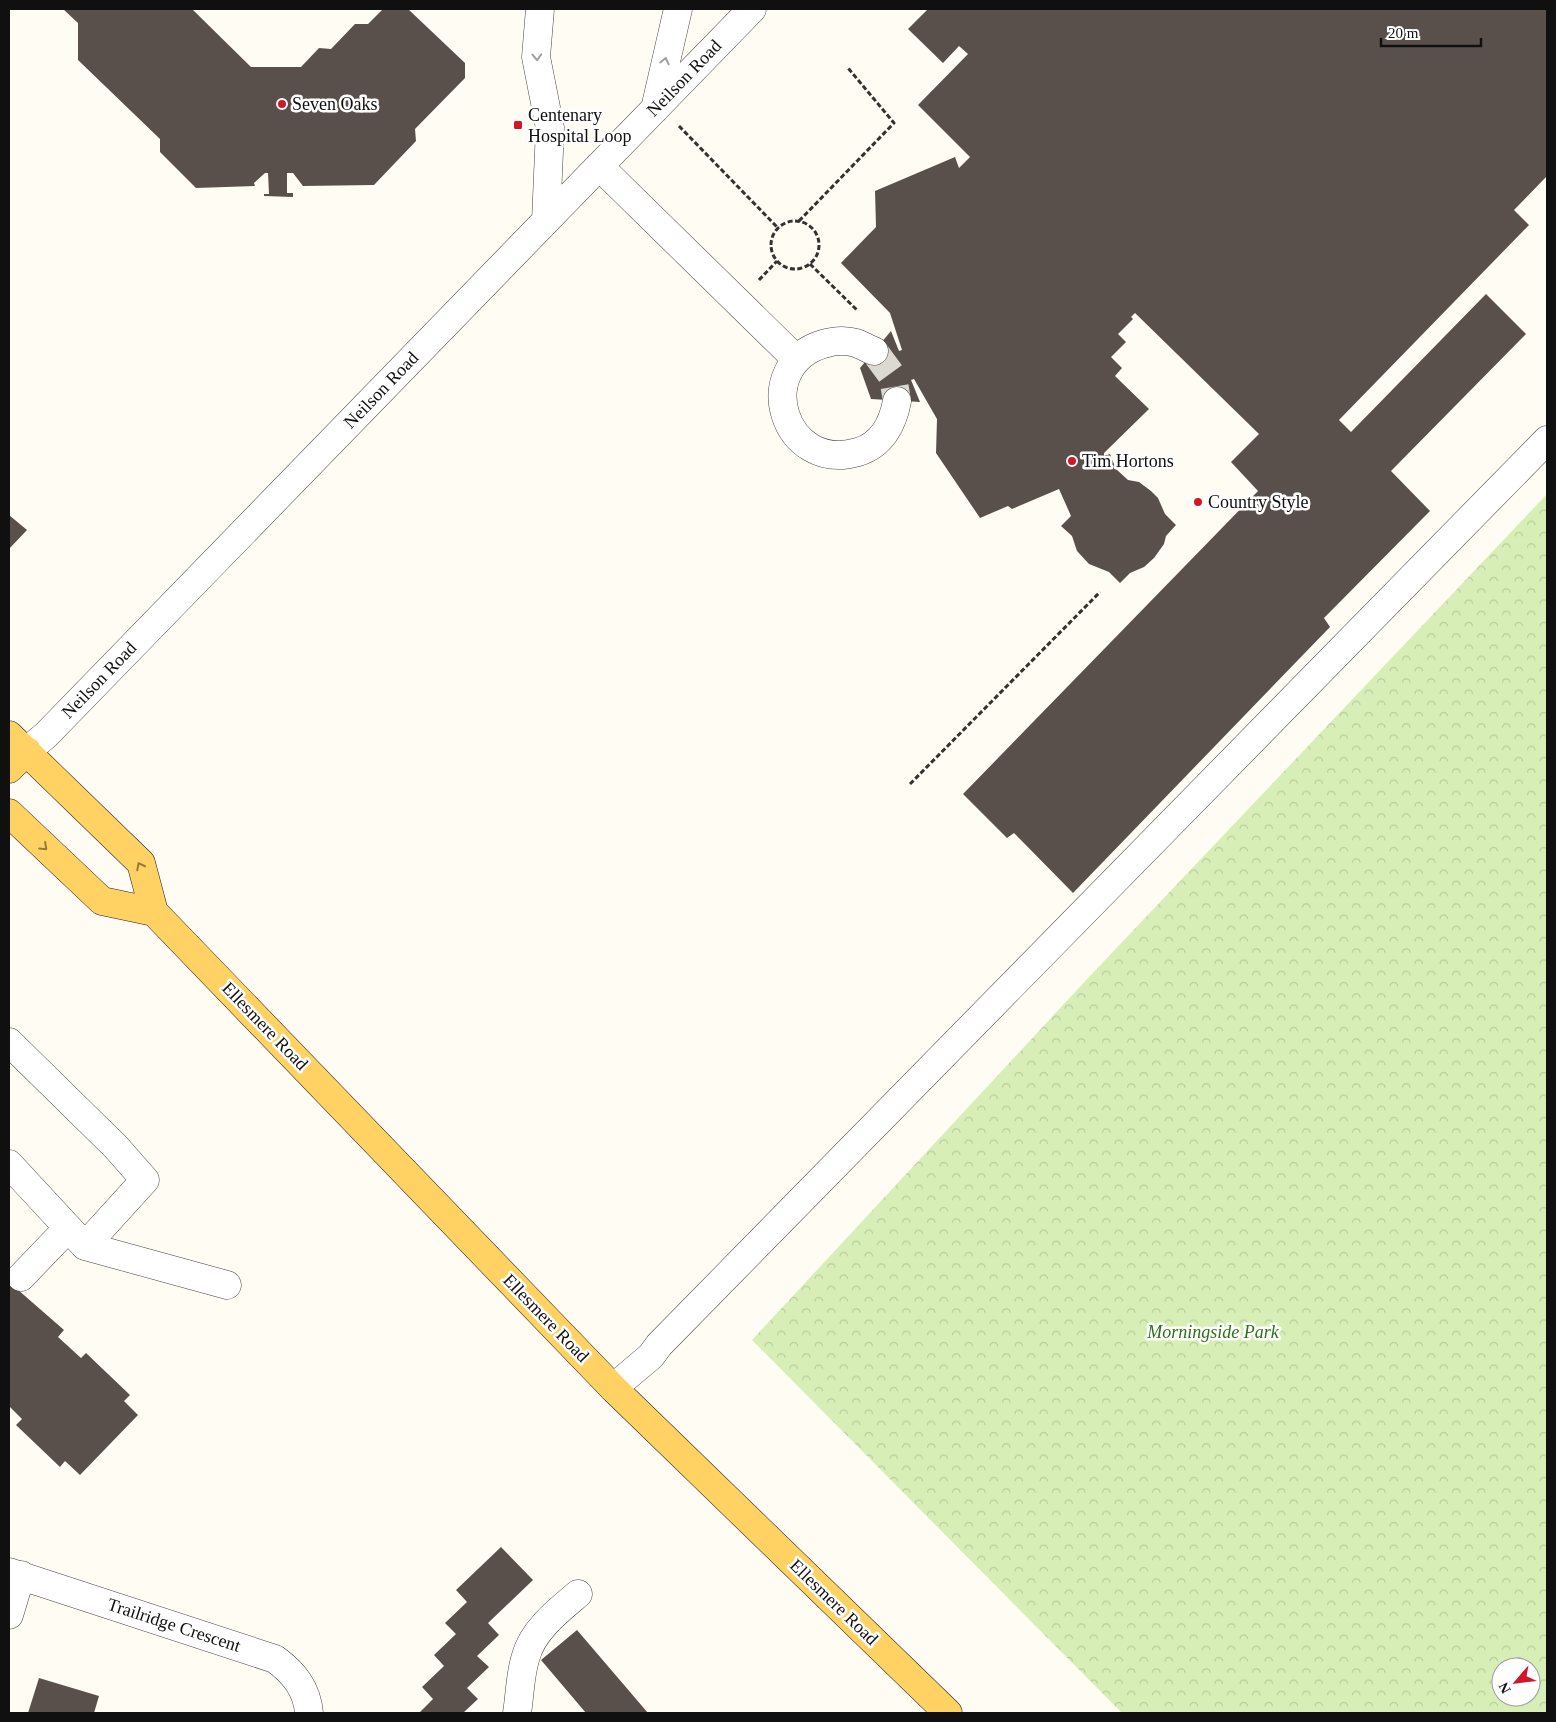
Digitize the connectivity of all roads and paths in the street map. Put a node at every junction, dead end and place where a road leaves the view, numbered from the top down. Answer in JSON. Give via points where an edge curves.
{"nodes":[{"id":1,"x":540,"y":9,"type":"edge"},
{"id":2,"x":678,"y":9,"type":"edge"},
{"id":3,"x":752,"y":9,"type":"edge"},
{"id":4,"x":848,"y":68,"type":"dead end"},
{"id":5,"x":657,"y":107,"type":"junction"},
{"id":6,"x":599,"y":166,"type":"junction"},
{"id":7,"x":546,"y":221,"type":"junction"},
{"id":8,"x":798,"y":221,"type":"junction"},
{"id":9,"x":778,"y":228,"type":"junction"},
{"id":10,"x":810,"y":264,"type":"junction"},
{"id":11,"x":870,"y":350,"type":"joint"},
{"id":12,"x":796,"y":359,"type":"junction"},
{"id":13,"x":897,"y":401,"type":"tunnel mouth"},
{"id":14,"x":1547,"y":440,"type":"edge"},
{"id":15,"x":1100,"y":592,"type":"dead end"},
{"id":16,"x":15,"y":752,"type":"edge"},
{"id":17,"x":910,"y":784,"type":"dead end"},
{"id":18,"x":9,"y":813,"type":"edge"},
{"id":19,"x":154,"y":912,"type":"junction"},
{"id":20,"x":9,"y":1042,"type":"edge"},
{"id":21,"x":9,"y":1164,"type":"edge"},
{"id":22,"x":76,"y":1237,"type":"junction"},
{"id":23,"x":21,"y":1277,"type":"dead end"},
{"id":24,"x":227,"y":1285,"type":"dead end"},
{"id":25,"x":613,"y":1388,"type":"junction"},
{"id":26,"x":15,"y":1574,"type":"edge"},
{"id":27,"x":578,"y":1594,"type":"dead end"},
{"id":28,"x":9,"y":1615,"type":"edge"},
{"id":29,"x":309,"y":1713,"type":"edge"},
{"id":30,"x":517,"y":1713,"type":"edge"},
{"id":31,"x":948,"y":1713,"type":"edge"}],
"edges":[{"from":1,"to":7,"type":"street","one_way":true,"via":[[536,57],[550,128]]},
{"from":5,"to":2,"type":"street","one_way":true},
{"from":3,"to":5,"type":"street","name":"Neilson Road"},
{"from":4,"to":8,"type":"path","via":[[894,123]]},
{"from":5,"to":6,"type":"street","name":"Neilson Road"},
{"from":5,"to":9,"type":"path"},
{"from":6,"to":7,"type":"street","name":"Neilson Road"},
{"from":6,"to":12,"type":"street"},
{"from":7,"to":16,"type":"street","name":"Neilson Road","via":[[46,735]]},
{"from":8,"to":9,"type":"path","via":[[784,223]]},
{"from":8,"to":10,"type":"path","via":[[813,228],[819,242],[816,258]]},
{"from":9,"to":10,"type":"path","via":[[771,248],[777,261],[797,269]]},
{"from":10,"to":11,"type":"path","via":[[876,330]]},
{"from":11,"to":12,"type":"street","via":[[856,343],[834,341],[812,347]]},
{"from":12,"to":13,"type":"street","via":[[784,381],[782,404],[788,425],[803,443],[817,451],[845,456],[866,450],[884,435]]},
{"from":14,"to":25,"type":"street","via":[[651,1356]]},
{"from":15,"to":17,"type":"path"},
{"from":19,"to":16,"type":"main road","name":"Ellesmere Road","one_way":true,"via":[[141,863]]},
{"from":18,"to":19,"type":"main road","one_way":true,"via":[[102,901]]},
{"from":19,"to":25,"type":"main road","name":"Ellesmere Road"},
{"from":20,"to":22,"type":"street","via":[[116,1147],[145,1180]]},
{"from":21,"to":22,"type":"street"},
{"from":22,"to":23,"type":"street"},
{"from":22,"to":24,"type":"street"},
{"from":25,"to":31,"type":"main road","name":"Ellesmere Road"},
{"from":26,"to":28,"type":"street"},
{"from":26,"to":29,"type":"street","name":"Trailridge Crescent","via":[[275,1659],[290,1670],[301,1686]]},
{"from":27,"to":30,"type":"street","via":[[555,1613],[526,1655]]}]}
